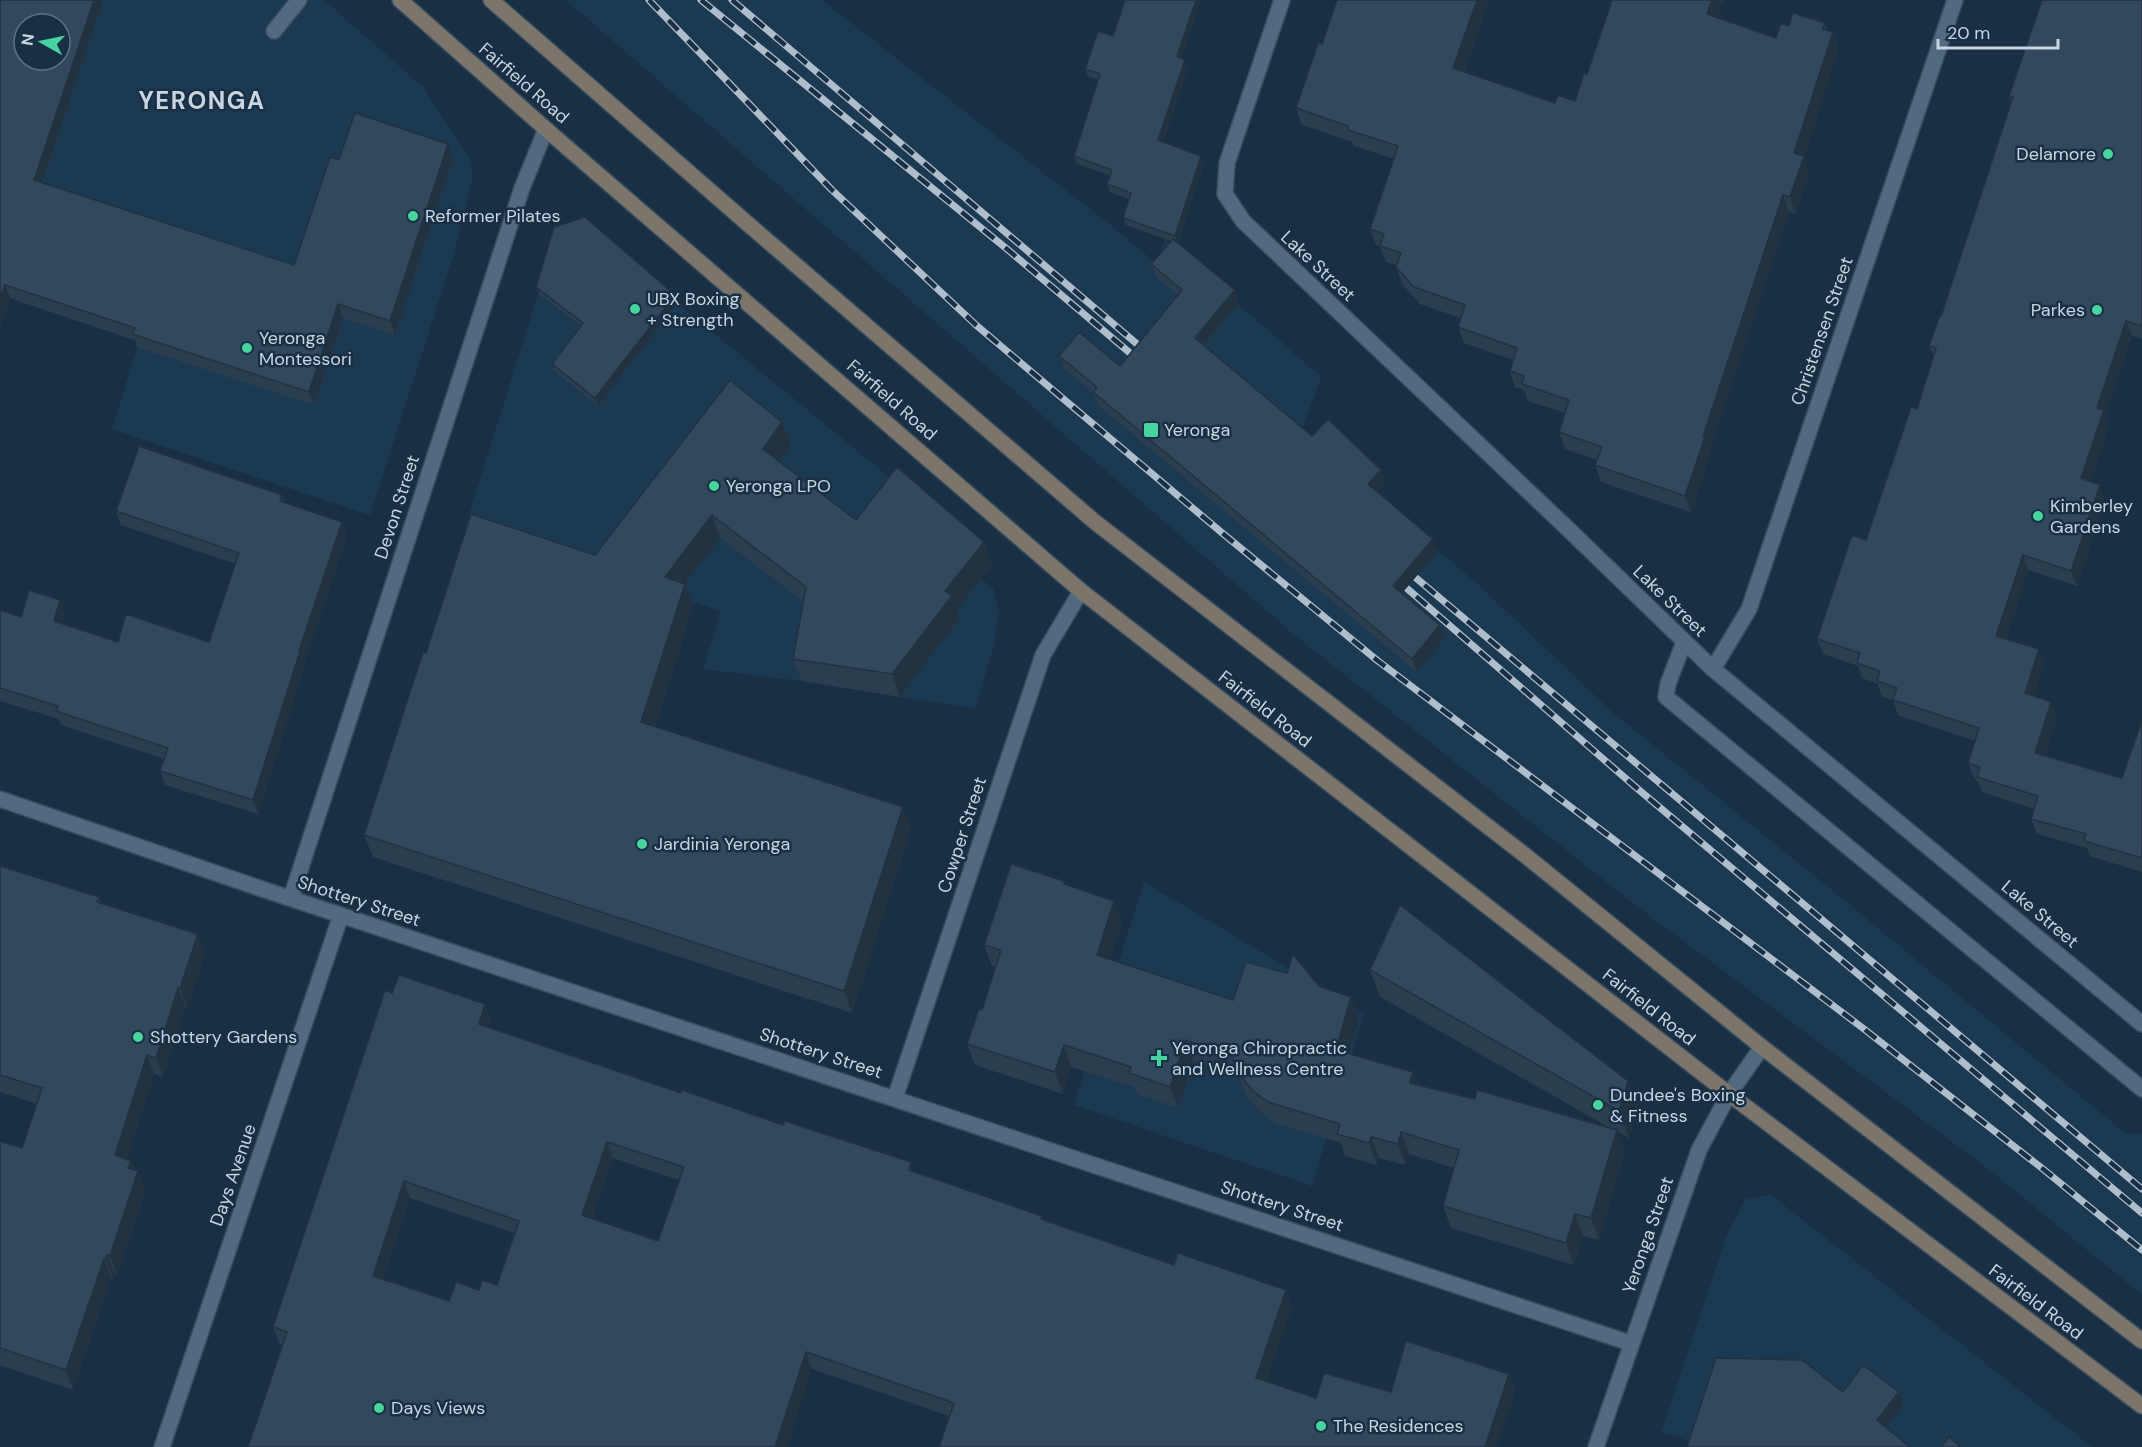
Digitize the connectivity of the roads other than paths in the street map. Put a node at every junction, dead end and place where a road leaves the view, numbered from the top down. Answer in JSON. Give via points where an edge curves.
{"nodes":[{"id":1,"x":299,"y":0,"type":"edge"},
{"id":2,"x":400,"y":0,"type":"edge"},
{"id":3,"x":491,"y":0,"type":"edge"},
{"id":4,"x":1282,"y":0,"type":"edge"},
{"id":5,"x":1955,"y":0,"type":"edge"},
{"id":6,"x":274,"y":30,"type":"dead end"},
{"id":7,"x":546,"y":129,"type":"junction"},
{"id":8,"x":1082,"y":591,"type":"junction"},
{"id":9,"x":1684,"y":642,"type":"junction"},
{"id":10,"x":1713,"y":669,"type":"junction"},
{"id":11,"x":0,"y":799,"type":"edge"},
{"id":12,"x":291,"y":898,"type":"junction"},
{"id":13,"x":341,"y":915,"type":"junction"},
{"id":14,"x":2142,"y":1024,"type":"edge"},
{"id":15,"x":1762,"y":1047,"type":"junction"},
{"id":16,"x":2142,"y":1089,"type":"edge"},
{"id":17,"x":1729,"y":1094,"type":"junction"},
{"id":18,"x":895,"y":1098,"type":"junction"},
{"id":19,"x":2142,"y":1341,"type":"edge"},
{"id":20,"x":1630,"y":1343,"type":"junction"},
{"id":21,"x":2142,"y":1406,"type":"edge"},
{"id":22,"x":162,"y":1447,"type":"edge"},
{"id":23,"x":1596,"y":1447,"type":"edge"}],
"edges":[{"from":1,"to":6,"type":"street"},
{"from":2,"to":7,"type":"main road","name":"Fairfield Road"},
{"from":3,"to":15,"type":"main road","name":"Fairfield Road","via":[[1095,522],[1516,848]]},
{"from":4,"to":9,"type":"street","name":"Lake Street","via":[[1227,164],[1225,194],[1243,221]]},
{"from":5,"to":10,"type":"street","name":"Christensen Street","via":[[1749,609]]},
{"from":7,"to":8,"type":"main road","name":"Fairfield Road"},
{"from":7,"to":12,"type":"street","name":"Devon Street","via":[[522,188]]},
{"from":8,"to":17,"type":"main road","name":"Fairfield Road"},
{"from":8,"to":18,"type":"street","name":"Cowper Street","via":[[1043,655]]},
{"from":9,"to":10,"type":"street","name":"Lake Street"},
{"from":9,"to":16,"type":"street","via":[[1666,696]]},
{"from":10,"to":14,"type":"street","name":"Lake Street"},
{"from":11,"to":12,"type":"street","name":"Shottery Street"},
{"from":12,"to":13,"type":"street","name":"Shottery Street"},
{"from":13,"to":18,"type":"street","name":"Shottery Street"},
{"from":13,"to":22,"type":"street","name":"Days Avenue"},
{"from":15,"to":17,"type":"street","name":"Yeronga Street"},
{"from":15,"to":19,"type":"main road","name":"Fairfield Road"},
{"from":17,"to":20,"type":"street","name":"Yeronga Street","via":[[1699,1150]]},
{"from":17,"to":21,"type":"main road","name":"Fairfield Road"},
{"from":18,"to":20,"type":"street","name":"Shottery Street"},
{"from":20,"to":23,"type":"street","name":"Yeronga Street"}]}
